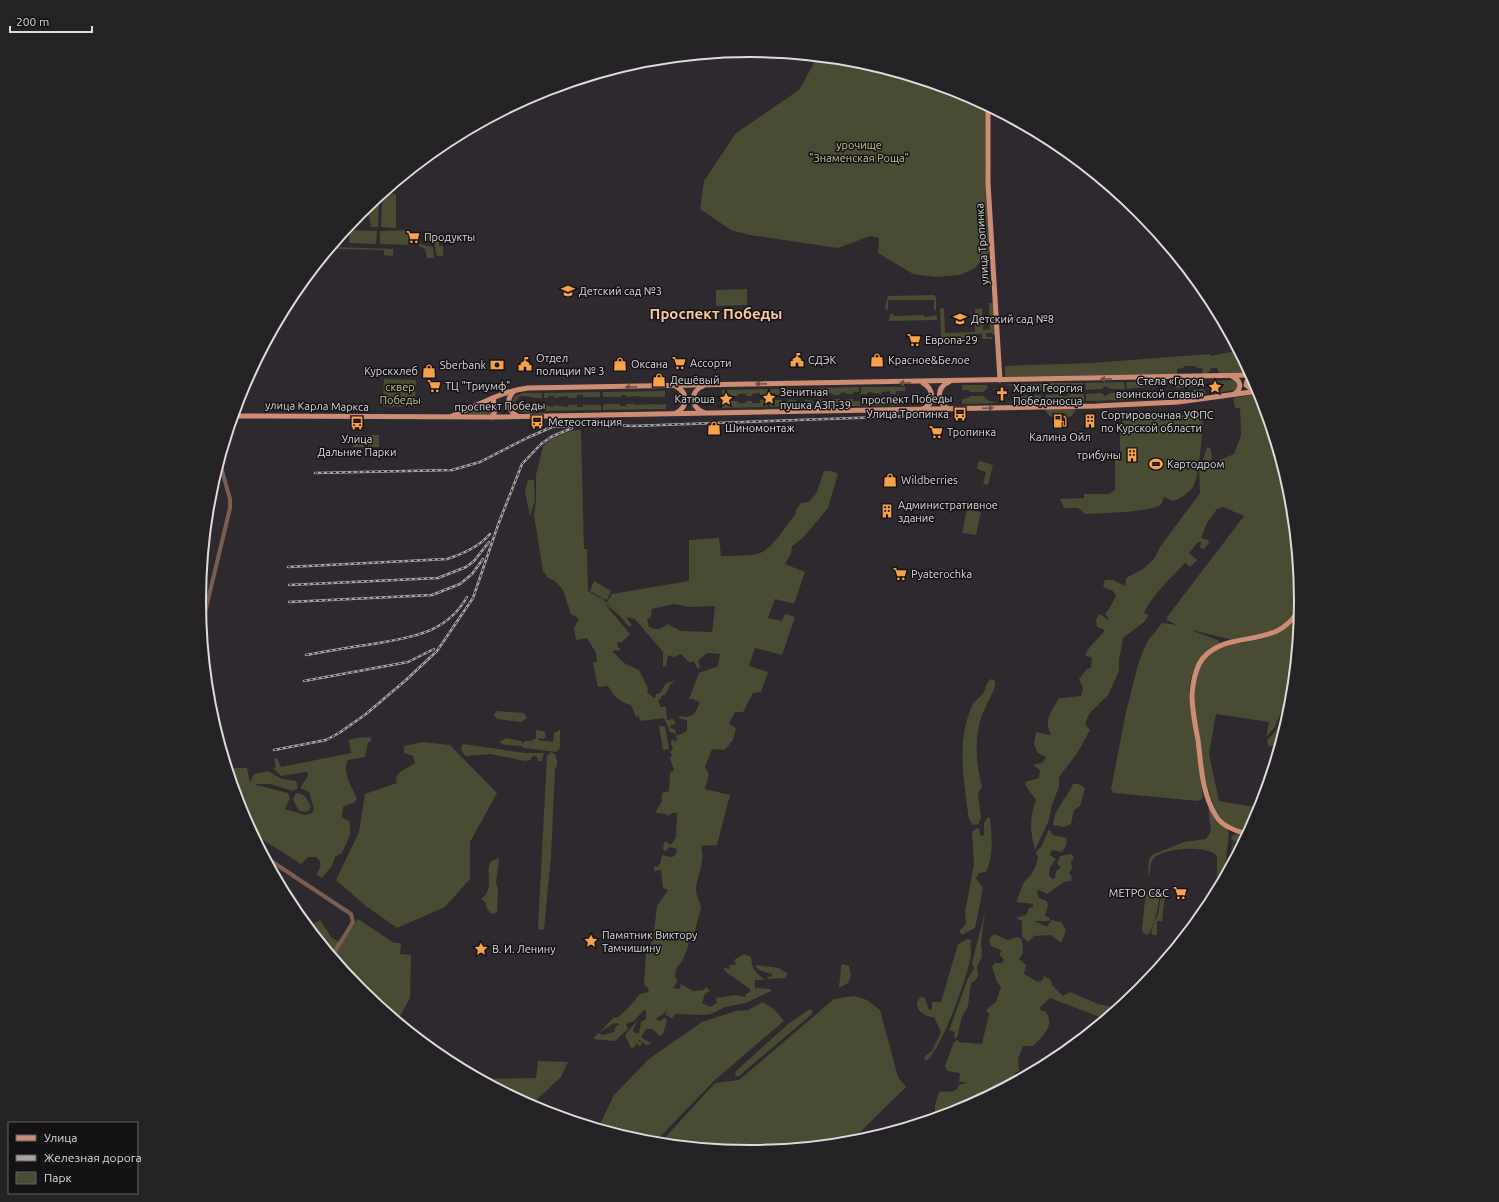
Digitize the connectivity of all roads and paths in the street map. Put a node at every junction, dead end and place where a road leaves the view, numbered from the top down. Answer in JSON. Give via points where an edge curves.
{"nodes":[{"id":1,"x":988,"y":112,"type":"edge"},
{"id":2,"x":1229,"y":376,"type":"junction"},
{"id":3,"x":1244,"y":376,"type":"edge"},
{"id":4,"x":1000,"y":380,"type":"junction"},
{"id":5,"x":921,"y":382,"type":"junction"},
{"id":6,"x":950,"y":382,"type":"junction"},
{"id":7,"x":674,"y":386,"type":"junction"},
{"id":8,"x":704,"y":386,"type":"junction"},
{"id":9,"x":519,"y":389,"type":"junction"},
{"id":10,"x":1251,"y":392,"type":"edge"},
{"id":11,"x":1232,"y":395,"type":"junction"},
{"id":12,"x":493,"y":398,"type":"junction"},
{"id":13,"x":949,"y":408,"type":"junction"},
{"id":14,"x":922,"y":409,"type":"junction"},
{"id":15,"x":675,"y":413,"type":"junction"},
{"id":16,"x":704,"y":413,"type":"junction"},
{"id":17,"x":238,"y":416,"type":"edge"},
{"id":18,"x":519,"y":416,"type":"junction"},
{"id":19,"x":450,"y":417,"type":"junction"},
{"id":20,"x":492,"y":417,"type":"junction"},
{"id":21,"x":222,"y":470,"type":"edge"},
{"id":22,"x":206,"y":607,"type":"edge"},
{"id":23,"x":1293,"y":619,"type":"edge"},
{"id":24,"x":1241,"y":832,"type":"edge"},
{"id":25,"x":272,"y":862,"type":"edge"},
{"id":26,"x":334,"y":953,"type":"edge"}],
"edges":[{"from":1,"to":4,"type":"main road","name":"улица Тропинка","via":[[988,183]]},
{"from":2,"to":3,"type":"main road","name":"проспект Победы"},
{"from":2,"to":4,"type":"main road","name":"проспект Победы","one_way":true},
{"from":2,"to":11,"type":"main road","via":[[1238,380],[1240,385],[1239,390]]},
{"from":4,"to":6,"type":"main road","name":"проспект Победы"},
{"from":5,"to":6,"type":"main road","name":"проспект Победы"},
{"from":5,"to":8,"type":"main road","name":"проспект Победы","one_way":true},
{"from":5,"to":14,"type":"main road","via":[[929,387],[932,395],[929,404]]},
{"from":6,"to":13,"type":"main road","via":[[942,386],[939,395],[942,404]]},
{"from":7,"to":8,"type":"main road","name":"проспект Победы"},
{"from":7,"to":9,"type":"main road","name":"проспект Победы","one_way":true},
{"from":7,"to":15,"type":"main road","via":[[682,391],[686,400],[683,408]]},
{"from":8,"to":16,"type":"main road","via":[[696,390],[693,399],[696,408]]},
{"from":9,"to":12,"type":"main road","name":"проспект Победы"},
{"from":9,"to":18,"type":"main road","via":[[510,397],[508,405],[512,412]]},
{"from":10,"to":11,"type":"main road","name":"проспект Победы"},
{"from":13,"to":11,"type":"main road","name":"проспект Победы","one_way":true,"via":[[1127,405]]},
{"from":12,"to":19,"type":"main road","name":"проспект Победы"},
{"from":12,"to":20,"type":"main road","via":[[495,411]]},
{"from":13,"to":14,"type":"main road","name":"проспект Победы"},
{"from":14,"to":16,"type":"main road","name":"проспект Победы"},
{"from":15,"to":16,"type":"main road","name":"проспект Победы"},
{"from":15,"to":18,"type":"main road","name":"проспект Победы"},
{"from":17,"to":19,"type":"main road","name":"улица Карла Маркса"},
{"from":18,"to":20,"type":"main road","name":"проспект Победы"},
{"from":19,"to":20,"type":"main road","name":"проспект Победы"},
{"from":21,"to":22,"type":"street","via":[[230,508]]},
{"from":23,"to":24,"type":"main road","via":[[1279,630],[1260,638],[1230,643],[1214,649],[1204,657],[1196,671],[1193,708],[1205,789],[1216,817],[1225,826]]},
{"from":25,"to":26,"type":"street","via":[[351,914],[354,922]]}]}
